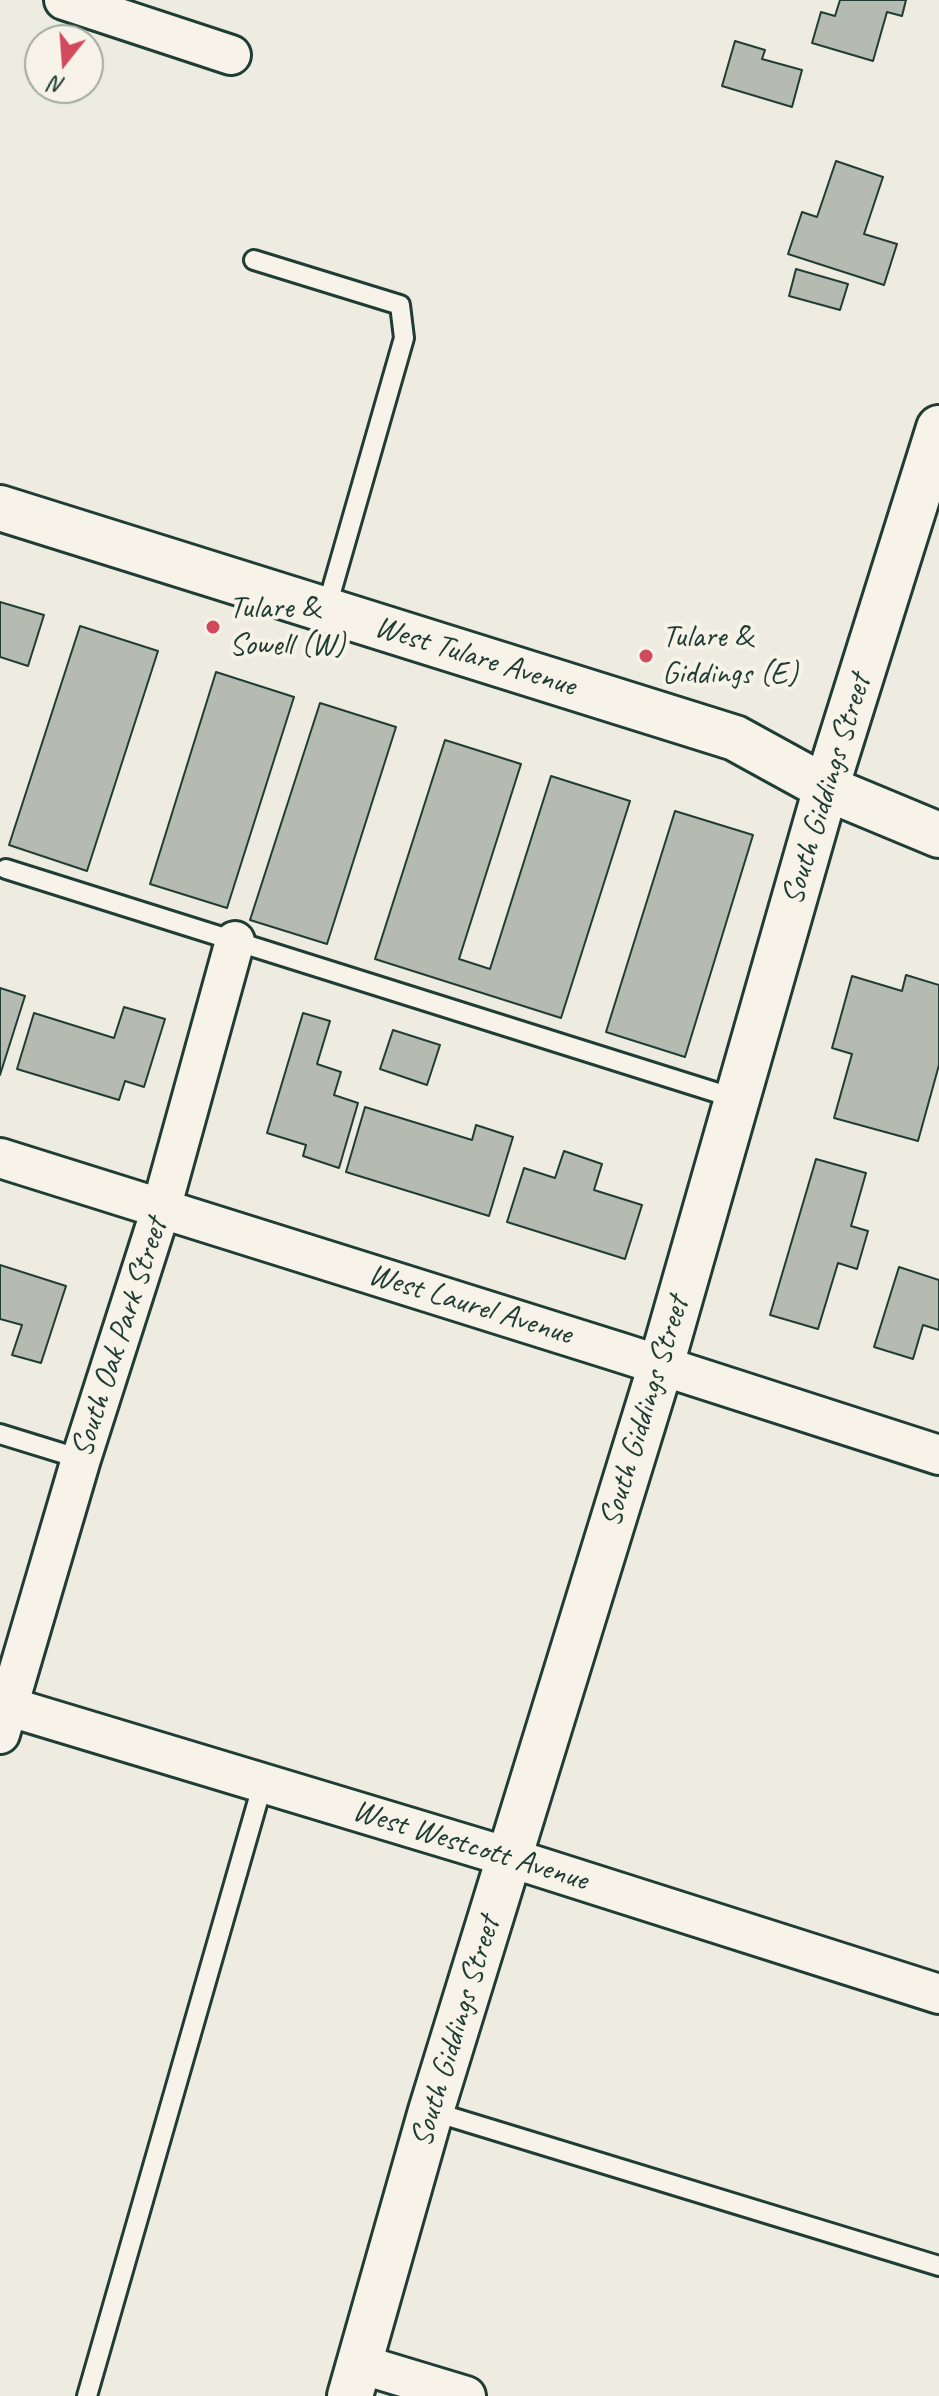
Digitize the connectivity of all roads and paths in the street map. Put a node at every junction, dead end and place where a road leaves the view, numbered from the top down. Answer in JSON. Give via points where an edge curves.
{"nodes":[{"id":1,"x":64,"y":0,"type":"edge"},
{"id":2,"x":231,"y":55,"type":"dead end"},
{"id":3,"x":254,"y":260,"type":"dead end"},
{"id":4,"x":939,"y":428,"type":"edge"},
{"id":5,"x":0,"y":508,"type":"edge"},
{"id":6,"x":326,"y":610,"type":"junction"},
{"id":7,"x":826,"y":788,"type":"junction"},
{"id":8,"x":939,"y":835,"type":"edge"},
{"id":9,"x":6,"y":869,"type":"dead end"},
{"id":10,"x":235,"y":941,"type":"junction"},
{"id":11,"x":737,"y":1099,"type":"junction"},
{"id":12,"x":0,"y":1158,"type":"edge"},
{"id":13,"x":161,"y":1209,"type":"junction"},
{"id":14,"x":661,"y":1365,"type":"junction"},
{"id":15,"x":0,"y":1434,"type":"edge"},
{"id":16,"x":939,"y":1455,"type":"edge"},
{"id":17,"x":81,"y":1459,"type":"junction"},
{"id":18,"x":3,"y":1715,"type":"edge"},
{"id":19,"x":263,"y":1783,"type":"junction"},
{"id":20,"x":508,"y":1857,"type":"junction"},
{"id":21,"x":939,"y":1994,"type":"edge"},
{"id":22,"x":431,"y":2111,"type":"junction"},
{"id":23,"x":939,"y":2266,"type":"edge"},
{"id":24,"x":355,"y":2380,"type":"edge"},
{"id":25,"x":87,"y":2396,"type":"edge"},
{"id":26,"x":466,"y":2396,"type":"edge"}],
"edges":[{"from":1,"to":2,"type":"street"},
{"from":3,"to":6,"type":"lane","via":[[400,305],[404,338]]},
{"from":4,"to":7,"type":"street","name":"South Giddings Street"},
{"from":5,"to":6,"type":"street","name":"West Tulare Avenue"},
{"from":6,"to":7,"type":"street","name":"West Tulare Avenue","via":[[735,738]]},
{"from":7,"to":8,"type":"street","name":"West Tulare Avenue"},
{"from":7,"to":11,"type":"street","name":"South Giddings Street"},
{"from":9,"to":10,"type":"lane"},
{"from":10,"to":11,"type":"lane"},
{"from":10,"to":13,"type":"street","name":"South Oak Park Street"},
{"from":11,"to":14,"type":"street","name":"South Giddings Street"},
{"from":12,"to":13,"type":"street","name":"West Laurel Avenue"},
{"from":13,"to":14,"type":"street","name":"West Laurel Avenue"},
{"from":13,"to":17,"type":"street","name":"South Oak Park Street"},
{"from":14,"to":16,"type":"street","name":"West Laurel Avenue"},
{"from":14,"to":20,"type":"street","name":"South Giddings Street"},
{"from":15,"to":17,"type":"lane"},
{"from":17,"to":18,"type":"street","name":"South Oak Park Street"},
{"from":18,"to":19,"type":"street","name":"West Westcott Avenue"},
{"from":19,"to":20,"type":"street","name":"West Westcott Avenue"},
{"from":19,"to":25,"type":"lane"},
{"from":20,"to":21,"type":"street","name":"West Westcott Avenue"},
{"from":20,"to":22,"type":"street","name":"South Giddings Street"},
{"from":22,"to":23,"type":"lane"},
{"from":22,"to":24,"type":"street","name":"South Giddings Street"},
{"from":24,"to":26,"type":"street"}]}
